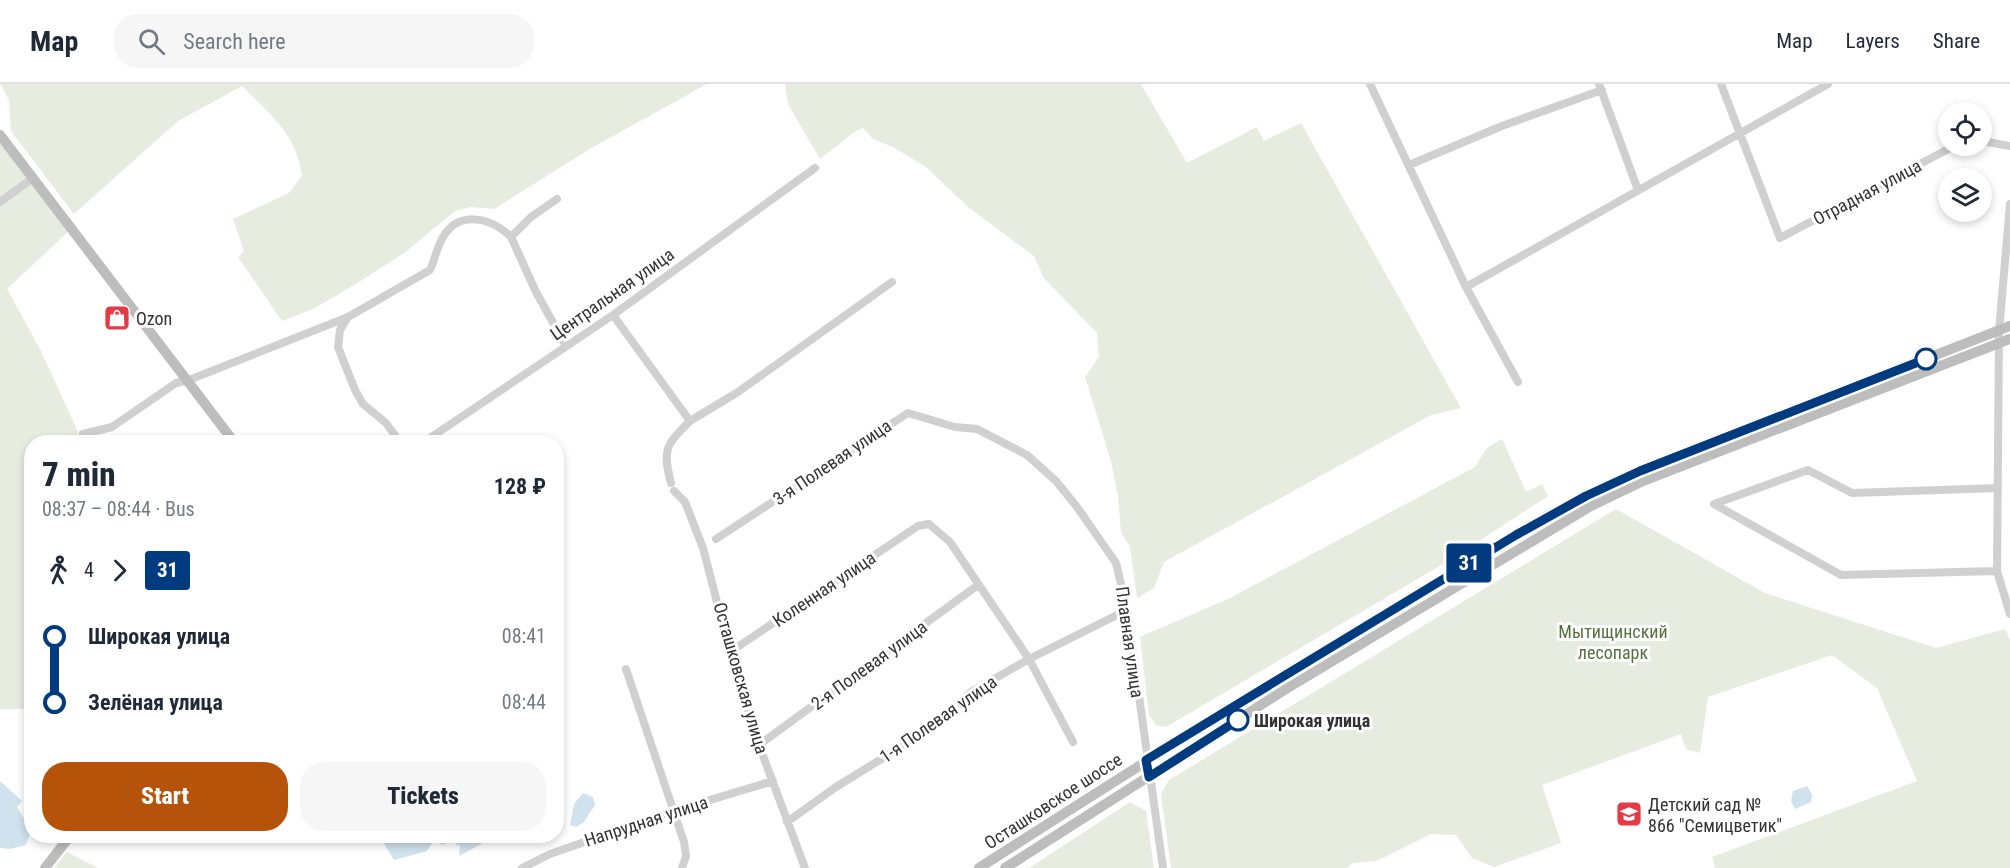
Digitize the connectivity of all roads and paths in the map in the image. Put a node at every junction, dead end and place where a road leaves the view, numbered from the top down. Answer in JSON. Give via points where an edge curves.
{"nodes":[{"id":1,"x":1370,"y":84,"type":"edge"},
{"id":2,"x":1721,"y":84,"type":"edge"},
{"id":3,"x":1828,"y":84,"type":"edge"},
{"id":4,"x":1601,"y":87,"type":"edge"},
{"id":5,"x":1739,"y":134,"type":"junction"},
{"id":6,"x":0,"y":135,"type":"edge"},
{"id":7,"x":1992,"y":143,"type":"edge"},
{"id":8,"x":2010,"y":146,"type":"edge"},
{"id":9,"x":1938,"y":154,"type":"edge"},
{"id":10,"x":1409,"y":165,"type":"junction"},
{"id":11,"x":815,"y":168,"type":"dead end"},
{"id":12,"x":33,"y":178,"type":"junction"},
{"id":13,"x":1638,"y":190,"type":"junction"},
{"id":14,"x":557,"y":199,"type":"dead end"},
{"id":15,"x":0,"y":202,"type":"edge"},
{"id":16,"x":2010,"y":204,"type":"edge"},
{"id":17,"x":511,"y":237,"type":"junction"},
{"id":18,"x":892,"y":282,"type":"dead end"},
{"id":19,"x":1466,"y":287,"type":"junction"},
{"id":20,"x":613,"y":315,"type":"junction"},
{"id":21,"x":348,"y":316,"type":"junction"},
{"id":22,"x":2010,"y":326,"type":"edge"},
{"id":23,"x":1999,"y":331,"type":"junction"},
{"id":24,"x":2005,"y":341,"type":"edge"},
{"id":25,"x":566,"y":346,"type":"junction"},
{"id":26,"x":189,"y":380,"type":"junction"},
{"id":27,"x":1518,"y":382,"type":"dead end"},
{"id":28,"x":690,"y":421,"type":"junction"},
{"id":29,"x":955,"y":427,"type":"joint"},
{"id":30,"x":83,"y":434,"type":"dead end"},
{"id":31,"x":229,"y":435,"type":"edge"},
{"id":32,"x":395,"y":435,"type":"edge"},
{"id":33,"x":434,"y":435,"type":"edge"},
{"id":34,"x":1998,"y":488,"type":"junction"},
{"id":35,"x":716,"y":539,"type":"dead end"},
{"id":36,"x":1997,"y":571,"type":"junction"},
{"id":37,"x":978,"y":585,"type":"junction"},
{"id":38,"x":1127,"y":610,"type":"junction"},
{"id":39,"x":2010,"y":614,"type":"edge"},
{"id":40,"x":730,"y":652,"type":"junction"},
{"id":41,"x":1029,"y":659,"type":"junction"},
{"id":42,"x":626,"y":669,"type":"dead end"},
{"id":43,"x":1072,"y":742,"type":"dead end"},
{"id":44,"x":759,"y":745,"type":"junction"},
{"id":45,"x":1146,"y":760,"type":"junction"},
{"id":46,"x":1149,"y":777,"type":"junction"},
{"id":47,"x":773,"y":781,"type":"junction"},
{"id":48,"x":673,"y":811,"type":"junction"},
{"id":49,"x":787,"y":822,"type":"junction"},
{"id":50,"x":64,"y":843,"type":"edge"},
{"id":51,"x":45,"y":868,"type":"edge"},
{"id":52,"x":522,"y":868,"type":"edge"},
{"id":53,"x":682,"y":868,"type":"edge"},
{"id":54,"x":805,"y":868,"type":"edge"},
{"id":55,"x":979,"y":868,"type":"edge"},
{"id":56,"x":1005,"y":868,"type":"edge"},
{"id":57,"x":1163,"y":868,"type":"edge"}],
"edges":[{"from":1,"to":10,"type":"street"},
{"from":2,"to":5,"type":"street"},
{"from":3,"to":5,"type":"street"},
{"from":4,"to":10,"type":"street"},
{"from":4,"to":13,"type":"street"},
{"from":5,"to":9,"type":"street","name":"Отрадная улица","via":[[1780,238]]},
{"from":5,"to":13,"type":"street"},
{"from":6,"to":12,"type":"main road"},
{"from":7,"to":8,"type":"street"},
{"from":10,"to":19,"type":"street"},
{"from":11,"to":20,"type":"street","name":"Центральная улица"},
{"from":12,"to":15,"type":"street"},
{"from":12,"to":26,"type":"main road"},
{"from":13,"to":19,"type":"street"},
{"from":14,"to":17,"type":"street"},
{"from":16,"to":23,"type":"street"},
{"from":17,"to":21,"type":"street","via":[[498,225],[474,218],[454,225],[441,241],[430,270]]},
{"from":17,"to":25,"type":"street"},
{"from":18,"to":28,"type":"street","name":"Осташковская улица","via":[[738,392]]},
{"from":19,"to":27,"type":"street"},
{"from":20,"to":25,"type":"street","name":"Центральная улица"},
{"from":20,"to":28,"type":"street"},
{"from":21,"to":26,"type":"street"},
{"from":21,"to":32,"type":"street","via":[[340,330],[338,347],[343,363],[363,404]]},
{"from":22,"to":23,"type":"main road","name":"Осташковское шоссе"},
{"from":23,"to":24,"type":"street"},
{"from":23,"to":45,"type":"main road","name":"Осташковское шоссе","via":[[1640,471],[1586,496]]},
{"from":24,"to":34,"type":"street"},
{"from":24,"to":46,"type":"main road","name":"Осташковское шоссе","via":[[1643,481],[1591,506],[1286,689]]},
{"from":25,"to":33,"type":"street","name":"Центральная улица"},
{"from":26,"to":30,"type":"street","via":[[176,383],[112,427]]},
{"from":26,"to":31,"type":"main road"},
{"from":28,"to":40,"type":"street","name":"Осташковская улица","via":[[670,442],[665,461],[673,487],[685,502],[703,548]]},
{"from":29,"to":35,"type":"street","name":"3-я Полевая улица","via":[[908,413]]},
{"from":29,"to":38,"type":"street","name":"Плавная улица","via":[[977,429],[1004,441],[1056,481],[1116,563]]},
{"from":34,"to":36,"type":"street"},
{"from":34,"to":36,"type":"street","via":[[1852,494],[1808,470],[1714,504],[1841,575]]},
{"from":36,"to":39,"type":"street"},
{"from":37,"to":40,"type":"street","name":"Коленная улица","via":[[950,542],[929,524],[918,526]]},
{"from":37,"to":41,"type":"street"},
{"from":37,"to":44,"type":"street","name":"2-я Полевая улица"},
{"from":38,"to":41,"type":"street","name":"1-я Полевая улица"},
{"from":38,"to":45,"type":"street","name":"Плавная улица"},
{"from":40,"to":44,"type":"street","name":"Осташковская улица"},
{"from":41,"to":43,"type":"street"},
{"from":41,"to":49,"type":"street","name":"1-я Полевая улица","via":[[971,692],[930,729]]},
{"from":42,"to":48,"type":"street"},
{"from":44,"to":47,"type":"street","name":"Осташковская улица"},
{"from":45,"to":46,"type":"street","name":"Плавная улица"},
{"from":45,"to":55,"type":"main road","name":"Осташковское шоссе"},
{"from":46,"to":56,"type":"main road","name":"Осташковское шоссе"},
{"from":46,"to":57,"type":"street","name":"Плавная улица"},
{"from":47,"to":48,"type":"street","name":"Напрудная улица"},
{"from":47,"to":49,"type":"street","name":"Осташковская улица"},
{"from":48,"to":52,"type":"street","name":"Напрудная улица","via":[[550,854]]},
{"from":48,"to":53,"type":"street","via":[[684,842],[686,856]]},
{"from":49,"to":54,"type":"street","name":"Осташковская улица"},
{"from":50,"to":51,"type":"main road"}]}
